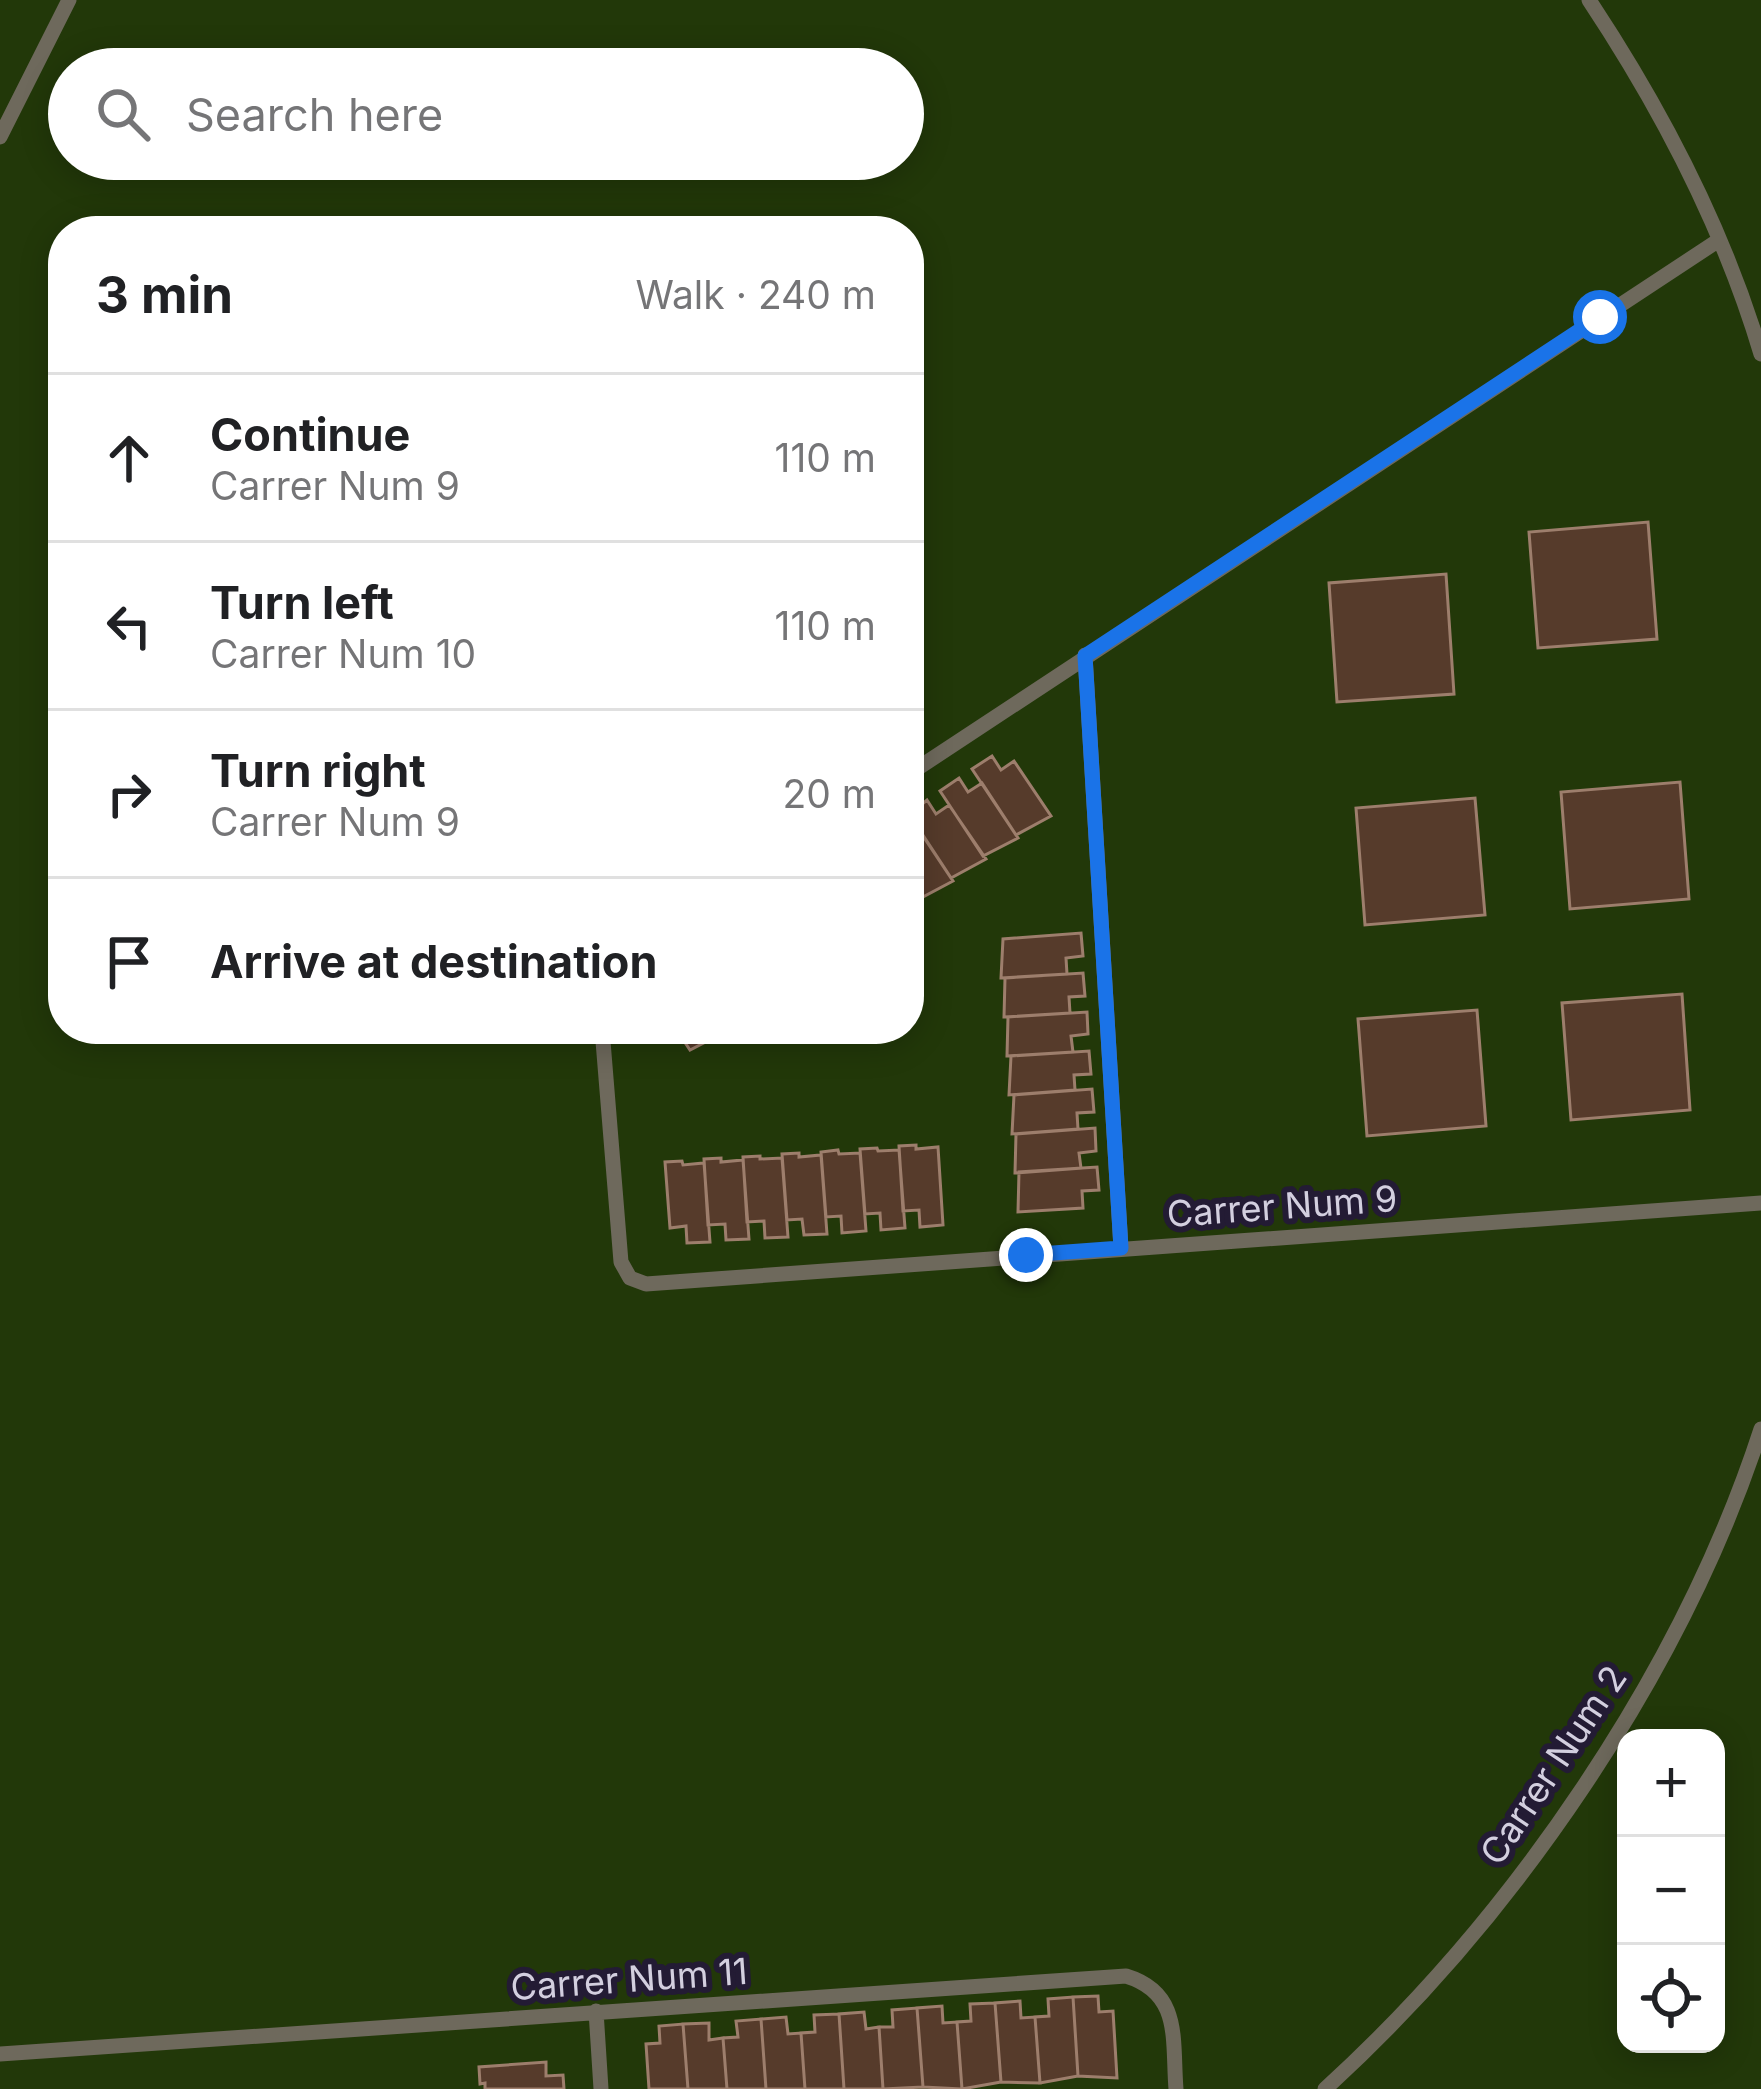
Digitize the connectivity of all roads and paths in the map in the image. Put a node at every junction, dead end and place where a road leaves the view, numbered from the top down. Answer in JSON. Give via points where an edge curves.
{"nodes":[{"id":1,"x":69,"y":0,"type":"edge"},
{"id":2,"x":1588,"y":0,"type":"edge"},
{"id":3,"x":0,"y":137,"type":"edge"},
{"id":4,"x":1719,"y":240,"type":"junction"},
{"id":5,"x":1761,"y":354,"type":"edge"},
{"id":6,"x":1085,"y":656,"type":"junction"},
{"id":7,"x":924,"y":764,"type":"edge"},
{"id":8,"x":603,"y":1044,"type":"edge"},
{"id":9,"x":1761,"y":1203,"type":"edge"},
{"id":10,"x":1121,"y":1248,"type":"junction"},
{"id":11,"x":1761,"y":1429,"type":"edge"},
{"id":12,"x":596,"y":2011,"type":"junction"},
{"id":13,"x":0,"y":2054,"type":"edge"},
{"id":14,"x":601,"y":2089,"type":"edge"},
{"id":15,"x":1176,"y":2089,"type":"edge"},
{"id":16,"x":1325,"y":2089,"type":"edge"}],
"edges":[{"from":1,"to":3,"type":"lane"},
{"from":2,"to":4,"type":"lane"},
{"from":4,"to":5,"type":"lane"},
{"from":4,"to":6,"type":"lane"},
{"from":6,"to":7,"type":"lane"},
{"from":6,"to":10,"type":"lane"},
{"from":8,"to":10,"type":"lane","name":"Carrer Num 9","via":[[621,1262],[630,1278],[646,1284]]},
{"from":9,"to":10,"type":"lane","name":"Carrer Num 9"},
{"from":11,"to":16,"type":"lane","name":"Carrer Num 2","via":[[1703,1579],[1607,1748],[1475,1930]]},
{"from":12,"to":13,"type":"lane","name":"Carrer Num 11"},
{"from":12,"to":14,"type":"lane"},
{"from":12,"to":15,"type":"lane","name":"Carrer Num 11","via":[[1126,1976],[1160,1993],[1169,2010]]}]}
